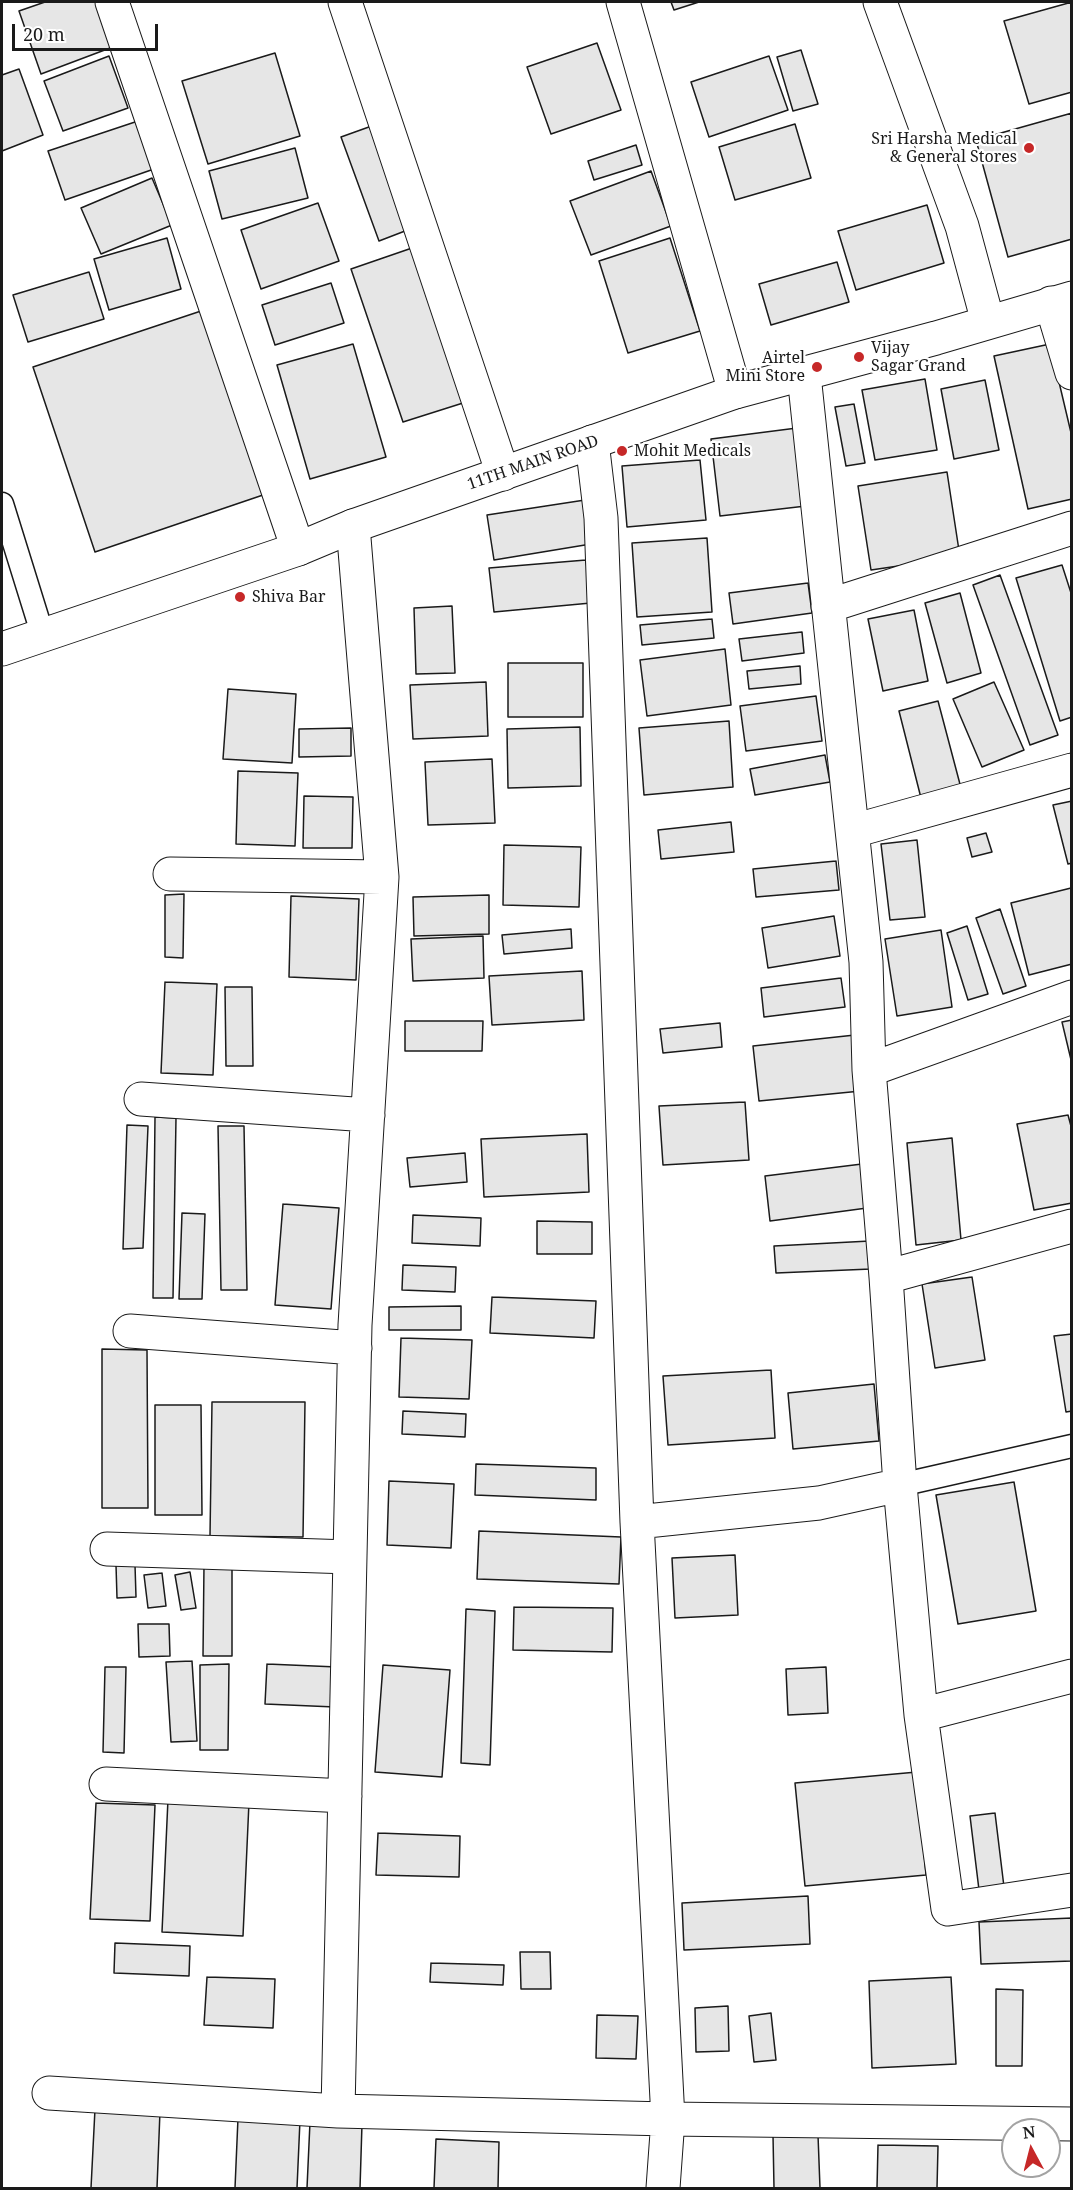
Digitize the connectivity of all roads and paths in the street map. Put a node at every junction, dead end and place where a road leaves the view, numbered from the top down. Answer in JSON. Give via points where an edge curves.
{"nodes":[{"id":1,"x":112,"y":2,"type":"edge"},
{"id":2,"x":345,"y":2,"type":"edge"},
{"id":3,"x":623,"y":2,"type":"edge"},
{"id":4,"x":880,"y":2,"type":"edge"},
{"id":5,"x":1061,"y":300,"type":"edge"},
{"id":6,"x":988,"y":322,"type":"junction"},
{"id":7,"x":1071,"y":374,"type":"edge"},
{"id":8,"x":804,"y":375,"type":"junction"},
{"id":9,"x":735,"y":392,"type":"junction"},
{"id":10,"x":592,"y":442,"type":"junction"},
{"id":11,"x":503,"y":474,"type":"junction"},
{"id":12,"x":2,"y":504,"type":"edge"},
{"id":13,"x":352,"y":526,"type":"junction"},
{"id":14,"x":1071,"y":528,"type":"edge"},
{"id":15,"x":298,"y":549,"type":"junction"},
{"id":16,"x":828,"y":606,"type":"junction"},
{"id":17,"x":43,"y":636,"type":"junction"},
{"id":18,"x":2,"y":649,"type":"edge"},
{"id":19,"x":1071,"y":770,"type":"edge"},
{"id":20,"x":853,"y":831,"type":"junction"},
{"id":21,"x":170,"y":874,"type":"dead end"},
{"id":22,"x":382,"y":877,"type":"junction"},
{"id":23,"x":1071,"y":997,"type":"edge"},
{"id":24,"x":869,"y":1070,"type":"junction"},
{"id":25,"x":141,"y":1098,"type":"dead end"},
{"id":26,"x":368,"y":1115,"type":"junction"},
{"id":27,"x":1071,"y":1226,"type":"edge"},
{"id":28,"x":886,"y":1277,"type":"junction"},
{"id":29,"x":130,"y":1331,"type":"dead end"},
{"id":30,"x":355,"y":1348,"type":"junction"},
{"id":31,"x":1071,"y":1446,"type":"edge"},
{"id":32,"x":900,"y":1485,"type":"junction"},
{"id":33,"x":636,"y":1522,"type":"junction"},
{"id":34,"x":107,"y":1549,"type":"dead end"},
{"id":35,"x":350,"y":1557,"type":"junction"},
{"id":36,"x":1071,"y":1676,"type":"edge"},
{"id":37,"x":921,"y":1715,"type":"junction"},
{"id":38,"x":106,"y":1784,"type":"dead end"},
{"id":39,"x":345,"y":1796,"type":"junction"},
{"id":40,"x":1071,"y":1890,"type":"edge"},
{"id":41,"x":49,"y":2093,"type":"dead end"},
{"id":42,"x":339,"y":2111,"type":"junction"},
{"id":43,"x":668,"y":2119,"type":"junction"},
{"id":44,"x":1071,"y":2124,"type":"edge"},
{"id":45,"x":663,"y":2188,"type":"edge"}],
"edges":[{"from":1,"to":15,"type":"street"},
{"from":2,"to":11,"type":"street"},
{"from":3,"to":9,"type":"street"},
{"from":4,"to":6,"type":"street","via":[[962,226]]},
{"from":5,"to":6,"type":"street","name":"11TH MAIN ROAD"},
{"from":5,"to":7,"type":"street"},
{"from":6,"to":8,"type":"street","name":"11TH MAIN ROAD"},
{"from":8,"to":9,"type":"street","name":"11TH MAIN ROAD"},
{"from":8,"to":16,"type":"street"},
{"from":9,"to":10,"type":"street","name":"11TH MAIN ROAD"},
{"from":10,"to":11,"type":"street","name":"11TH MAIN ROAD"},
{"from":10,"to":33,"type":"street","via":[[601,518]]},
{"from":11,"to":13,"type":"street","name":"11TH MAIN ROAD"},
{"from":12,"to":17,"type":"lane"},
{"from":13,"to":15,"type":"street","name":"11TH MAIN ROAD"},
{"from":13,"to":22,"type":"street"},
{"from":14,"to":16,"type":"street"},
{"from":15,"to":17,"type":"street","name":"11TH MAIN ROAD"},
{"from":16,"to":20,"type":"street"},
{"from":17,"to":18,"type":"street","name":"11TH MAIN ROAD"},
{"from":19,"to":20,"type":"street"},
{"from":20,"to":24,"type":"street","via":[[866,962]]},
{"from":21,"to":22,"type":"street"},
{"from":22,"to":26,"type":"street"},
{"from":23,"to":24,"type":"street"},
{"from":24,"to":28,"type":"street"},
{"from":25,"to":26,"type":"street"},
{"from":26,"to":30,"type":"street"},
{"from":27,"to":28,"type":"street"},
{"from":28,"to":32,"type":"street"},
{"from":29,"to":30,"type":"street"},
{"from":30,"to":35,"type":"street"},
{"from":31,"to":32,"type":"lane"},
{"from":32,"to":33,"type":"street","via":[[819,1503]]},
{"from":32,"to":37,"type":"street"},
{"from":33,"to":43,"type":"street"},
{"from":34,"to":35,"type":"street"},
{"from":35,"to":39,"type":"street"},
{"from":36,"to":37,"type":"street"},
{"from":37,"to":40,"type":"street","via":[[948,1909]]},
{"from":38,"to":39,"type":"street"},
{"from":39,"to":42,"type":"street"},
{"from":41,"to":42,"type":"street"},
{"from":42,"to":43,"type":"street"},
{"from":43,"to":44,"type":"street"},
{"from":43,"to":45,"type":"street"}]}
